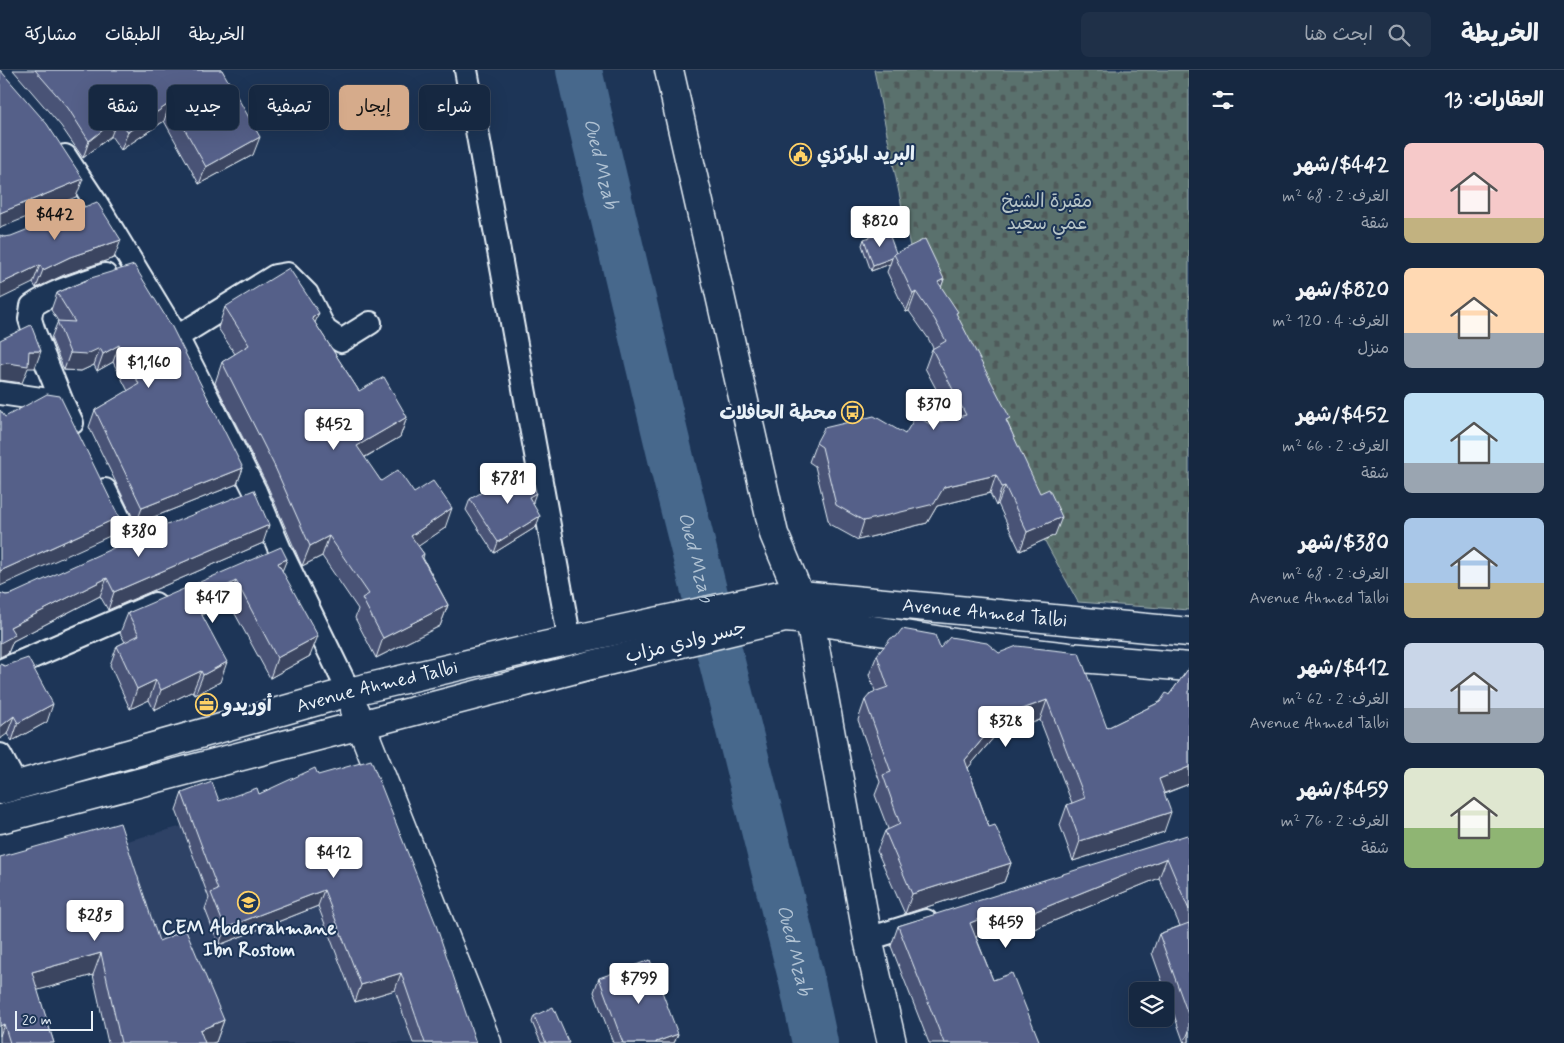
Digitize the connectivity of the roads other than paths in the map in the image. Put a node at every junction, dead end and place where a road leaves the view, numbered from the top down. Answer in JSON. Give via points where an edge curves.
{"nodes":[{"id":1,"x":466,"y":70,"type":"edge"},
{"id":2,"x":669,"y":70,"type":"edge"},
{"id":3,"x":56,"y":142,"type":"edge"},
{"id":4,"x":134,"y":266,"type":"junction"},
{"id":5,"x":370,"y":323,"type":"dead end"},
{"id":6,"x":177,"y":337,"type":"junction"},
{"id":7,"x":0,"y":394,"type":"edge"},
{"id":8,"x":62,"y":402,"type":"junction"},
{"id":9,"x":83,"y":446,"type":"edge"},
{"id":10,"x":96,"y":472,"type":"edge"},
{"id":11,"x":130,"y":541,"type":"edge"},
{"id":12,"x":172,"y":597,"type":"edge"},
{"id":13,"x":794,"y":607,"type":"junction"},
{"id":14,"x":1189,"y":632,"type":"edge"},
{"id":15,"x":576,"y":639,"type":"junction"},
{"id":16,"x":1189,"y":668,"type":"edge"},
{"id":17,"x":0,"y":670,"type":"edge"},
{"id":18,"x":348,"y":692,"type":"junction"},
{"id":19,"x":361,"y":725,"type":"junction"},
{"id":20,"x":0,"y":755,"type":"edge"},
{"id":21,"x":8,"y":787,"type":"edge"},
{"id":22,"x":0,"y":819,"type":"edge"},
{"id":23,"x":944,"y":915,"type":"edge"},
{"id":24,"x":868,"y":939,"type":"junction"},
{"id":25,"x":487,"y":1043,"type":"edge"},
{"id":26,"x":892,"y":1043,"type":"edge"}],
"edges":[{"from":1,"to":15,"type":"street"},
{"from":2,"to":13,"type":"main road","via":[[774,534]]},
{"from":3,"to":4,"type":"street","via":[[88,207]]},
{"from":4,"to":6,"type":"street"},
{"from":4,"to":8,"type":"street","via":[[63,289],[32,306],[30,319],[34,332]]},
{"from":5,"to":6,"type":"street","via":[[341,341],[324,330],[307,294],[287,274],[275,276]]},
{"from":6,"to":18,"type":"street","via":[[271,554]]},
{"from":7,"to":8,"type":"street"},
{"from":8,"to":9,"type":"street"},
{"from":10,"to":11,"type":"street"},
{"from":12,"to":17,"type":"street"},
{"from":13,"to":14,"type":"main road","name":"Avenue Ahmed Talbi"},
{"from":13,"to":15,"type":"main road","name":"جسر وادي مزاب"},
{"from":13,"to":16,"type":"main road","via":[[974,646]]},
{"from":13,"to":19,"type":"main road","name":"جسر وادي مزاب"},
{"from":13,"to":24,"type":"main road"},
{"from":15,"to":18,"type":"main road","name":"Avenue Ahmed Talbi"},
{"from":18,"to":19,"type":"main road"},
{"from":18,"to":21,"type":"main road","name":"Avenue Ahmed Talbi"},
{"from":19,"to":22,"type":"main road","name":"جسر وادي مزاب"},
{"from":19,"to":25,"type":"main road"},
{"from":20,"to":21,"type":"street"},
{"from":23,"to":24,"type":"street"},
{"from":24,"to":26,"type":"main road"}]}
